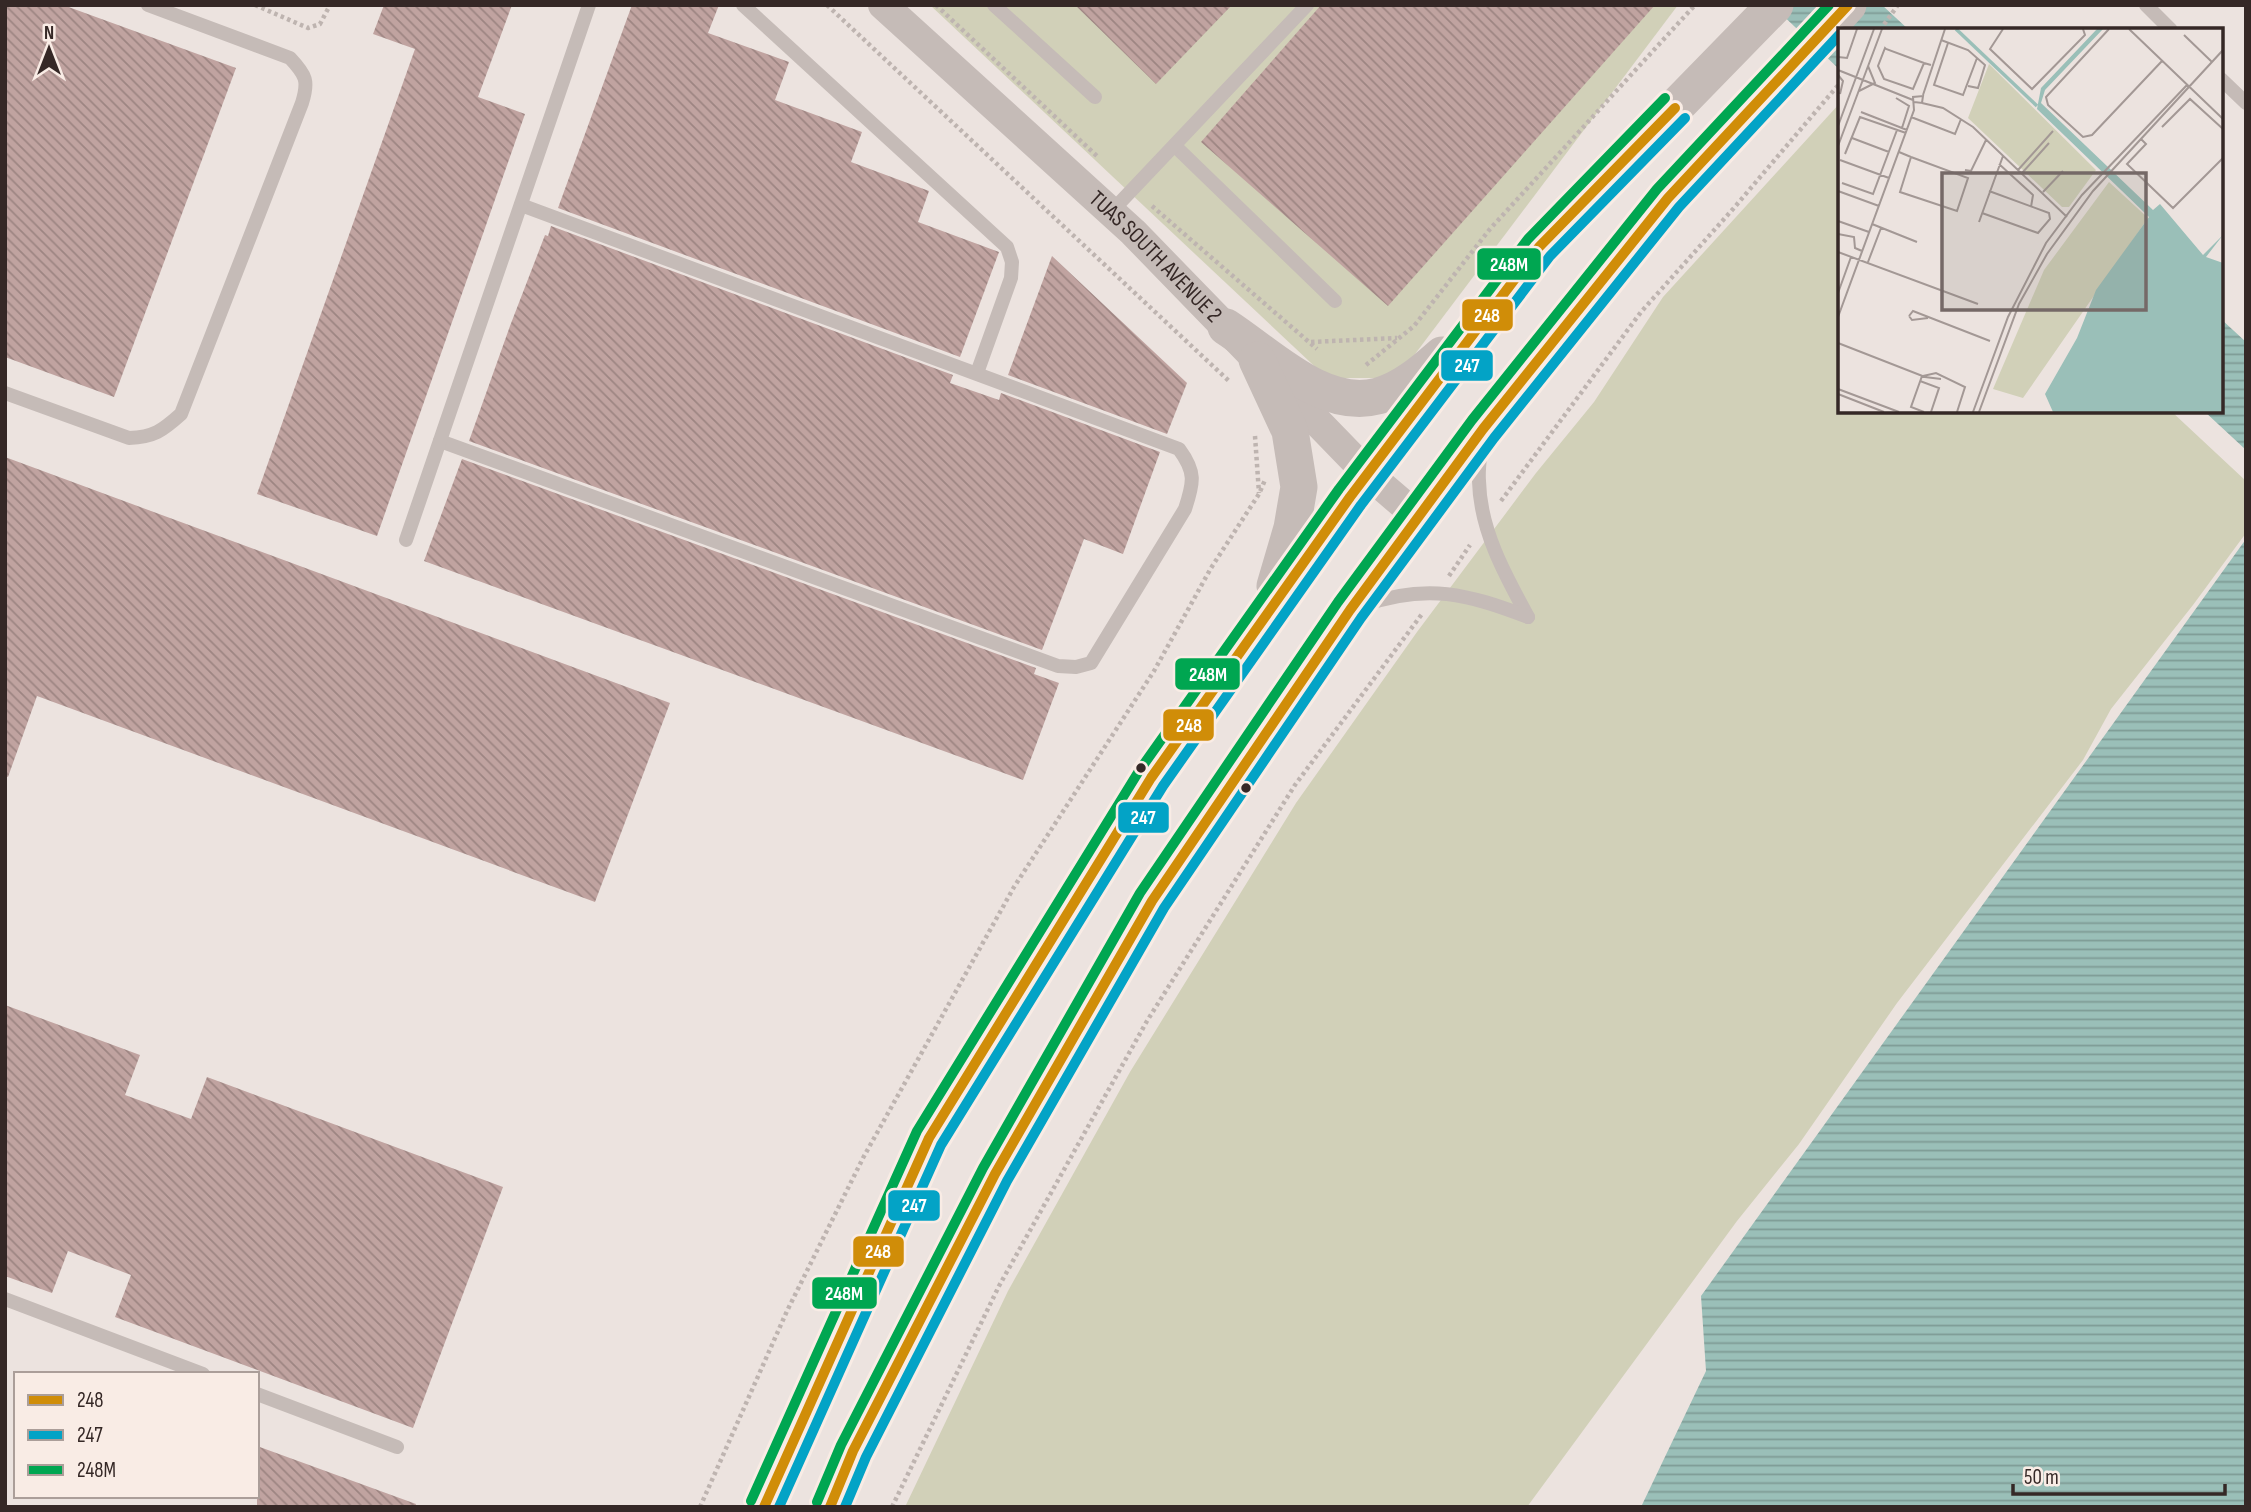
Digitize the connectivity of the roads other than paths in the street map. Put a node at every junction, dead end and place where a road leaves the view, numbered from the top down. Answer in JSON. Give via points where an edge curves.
{"nodes":[{"id":1,"x":148,"y":5,"type":"edge"},
{"id":2,"x":589,"y":5,"type":"edge"},
{"id":3,"x":743,"y":5,"type":"edge"},
{"id":4,"x":883,"y":5,"type":"edge"},
{"id":5,"x":994,"y":5,"type":"edge"},
{"id":6,"x":1307,"y":5,"type":"edge"},
{"id":7,"x":1775,"y":5,"type":"edge"},
{"id":8,"x":1848,"y":5,"type":"edge"},
{"id":9,"x":2146,"y":5,"type":"edge"},
{"id":10,"x":2169,"y":28,"type":"edge"},
{"id":11,"x":2223,"y":81,"type":"edge"},
{"id":12,"x":1095,"y":97,"type":"dead end"},
{"id":13,"x":2246,"y":103,"type":"edge"},
{"id":14,"x":1175,"y":146,"type":"junction"},
{"id":15,"x":521,"y":205,"type":"junction"},
{"id":16,"x":1111,"y":212,"type":"junction"},
{"id":17,"x":1335,"y":301,"type":"dead end"},
{"id":18,"x":1226,"y":327,"type":"junction"},
{"id":19,"x":1471,"y":335,"type":"junction"},
{"id":20,"x":1244,"y":372,"type":"junction"},
{"id":21,"x":977,"y":373,"type":"junction"},
{"id":22,"x":5,"y":393,"type":"edge"},
{"id":23,"x":1483,"y":429,"type":"junction"},
{"id":24,"x":440,"y":441,"type":"junction"},
{"id":25,"x":1368,"y":474,"type":"junction"},
{"id":26,"x":1418,"y":517,"type":"junction"},
{"id":27,"x":406,"y":540,"type":"dead end"},
{"id":28,"x":1350,"y":610,"type":"junction"},
{"id":29,"x":1268,"y":611,"type":"junction"},
{"id":30,"x":5,"y":1299,"type":"edge"},
{"id":31,"x":198,"y":1372,"type":"edge"},
{"id":32,"x":259,"y":1395,"type":"edge"},
{"id":33,"x":397,"y":1447,"type":"dead end"},
{"id":34,"x":764,"y":1507,"type":"edge"},
{"id":35,"x":830,"y":1507,"type":"edge"}],
"edges":[{"from":1,"to":22,"type":"lane","via":[[290,58],[303,72],[307,87],[302,103],[181,414],[150,437],[128,438]]},
{"from":2,"to":15,"type":"lane"},
{"from":3,"to":21,"type":"lane","via":[[1007,247],[1011,278]]},
{"from":4,"to":16,"type":"street","name":"TUAS SOUTH AVENUE 2"},
{"from":5,"to":12,"type":"lane"},
{"from":6,"to":14,"type":"lane"},
{"from":7,"to":19,"type":"street","via":[[1539,247]]},
{"from":8,"to":23,"type":"street","via":[[1668,198]]},
{"from":9,"to":10,"type":"lane"},
{"from":11,"to":13,"type":"lane"},
{"from":14,"to":16,"type":"lane"},
{"from":14,"to":17,"type":"lane"},
{"from":15,"to":21,"type":"lane"},
{"from":15,"to":24,"type":"lane"},
{"from":16,"to":18,"type":"street","name":"TUAS SOUTH AVENUE 2"},
{"from":18,"to":19,"type":"street","via":[[1318,389],[1353,397],[1377,397],[1397,388]]},
{"from":18,"to":20,"type":"street","name":"TUAS SOUTH AVENUE 2"},
{"from":19,"to":25,"type":"street"},
{"from":20,"to":25,"type":"street","name":"TUAS SOUTH AVENUE 2"},
{"from":20,"to":29,"type":"street","via":[[1290,431],[1299,487]]},
{"from":21,"to":24,"type":"lane","via":[[1179,449],[1191,466],[1192,489],[1185,509],[1091,663],[1058,666]]},
{"from":23,"to":26,"type":"street"},
{"from":23,"to":28,"type":"lane","via":[[1478,480],[1486,522],[1501,566],[1528,617],[1470,596],[1414,592]]},
{"from":24,"to":27,"type":"lane"},
{"from":25,"to":26,"type":"street","name":"TUAS SOUTH AVENUE 2"},
{"from":25,"to":29,"type":"street"},
{"from":26,"to":28,"type":"street"},
{"from":28,"to":35,"type":"street","via":[[1152,901],[995,1174],[853,1451]]},
{"from":29,"to":34,"type":"street","via":[[1151,778],[929,1138]]},
{"from":30,"to":31,"type":"lane"},
{"from":32,"to":33,"type":"lane"}]}
